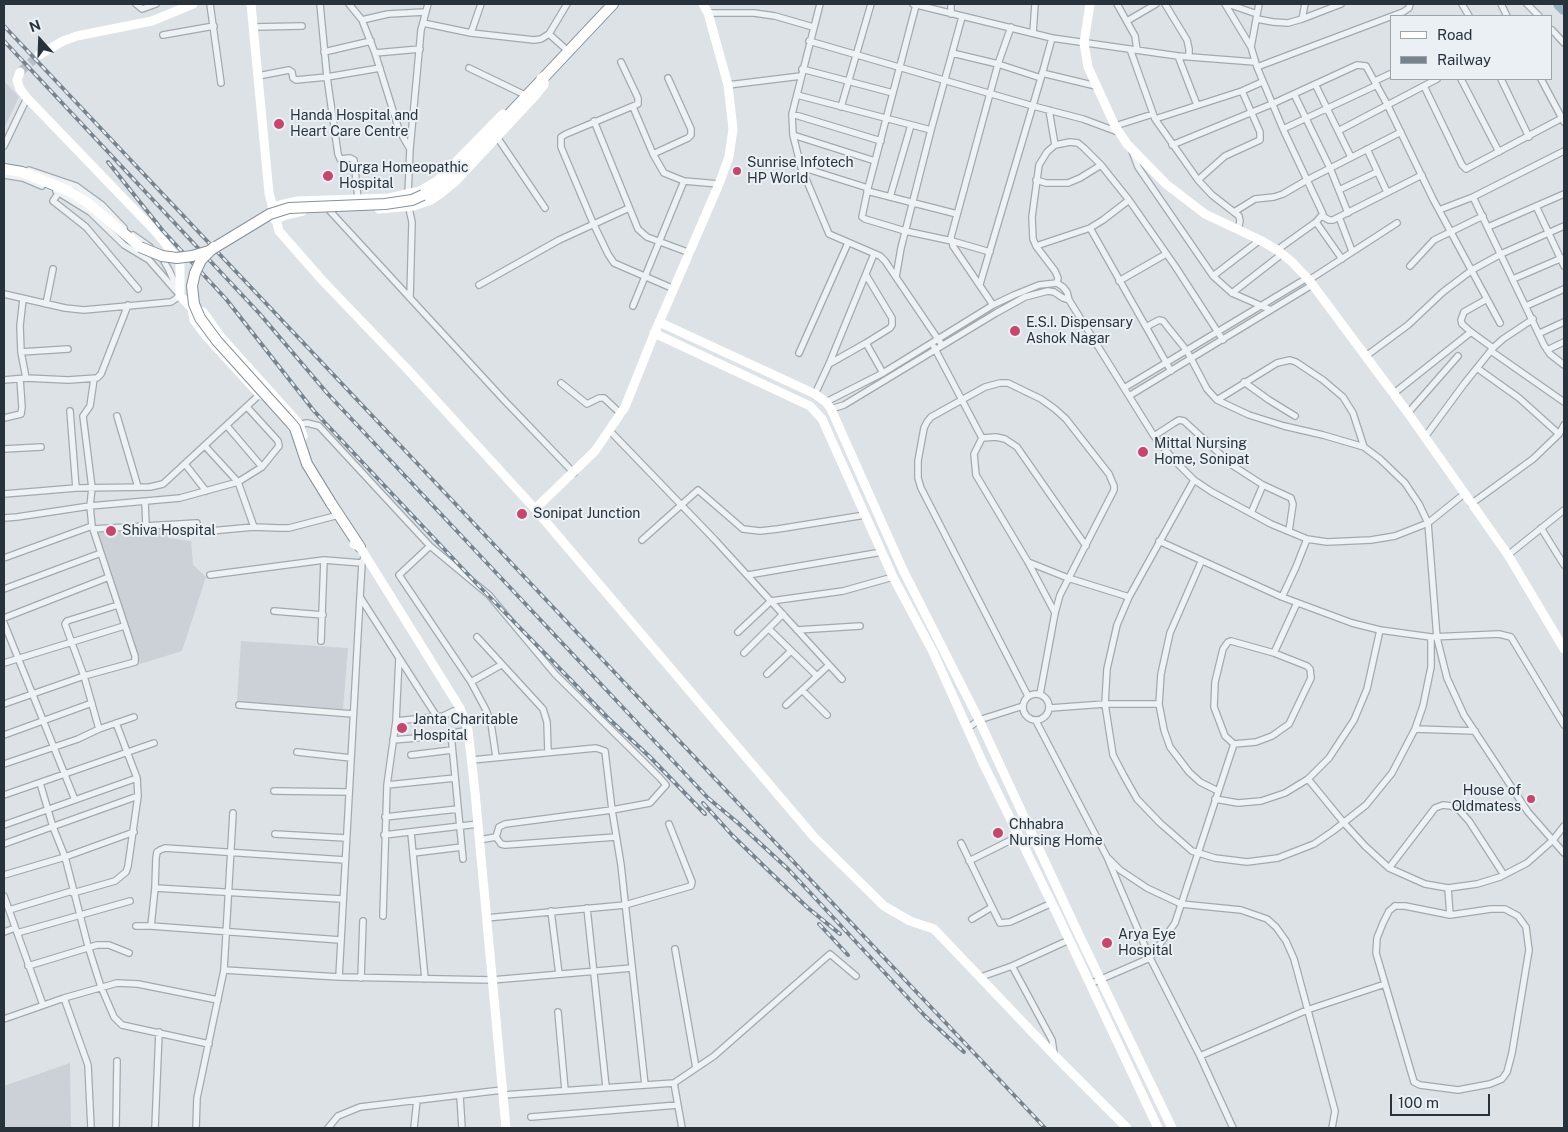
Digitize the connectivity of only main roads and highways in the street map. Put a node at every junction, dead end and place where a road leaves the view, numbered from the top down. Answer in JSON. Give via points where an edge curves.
{"nodes":[{"id":1,"x":613,"y":4,"type":"edge"},
{"id":2,"x":4,"y":169,"type":"edge"},
{"id":3,"x":214,"y":247,"type":"junction"},
{"id":4,"x":362,"y":555,"type":"road end"}],
"edges":[{"from":1,"to":3,"type":"highway","bridge":true,"via":[[450,178],[434,190],[412,200],[385,204],[289,208],[263,218]]},
{"from":2,"to":3,"type":"highway","bridge":true,"via":[[22,172],[70,191],[154,254],[184,257]]},
{"from":3,"to":4,"type":"highway","bridge":true,"via":[[201,260],[192,286],[200,318],[290,422],[307,464]]}]}
